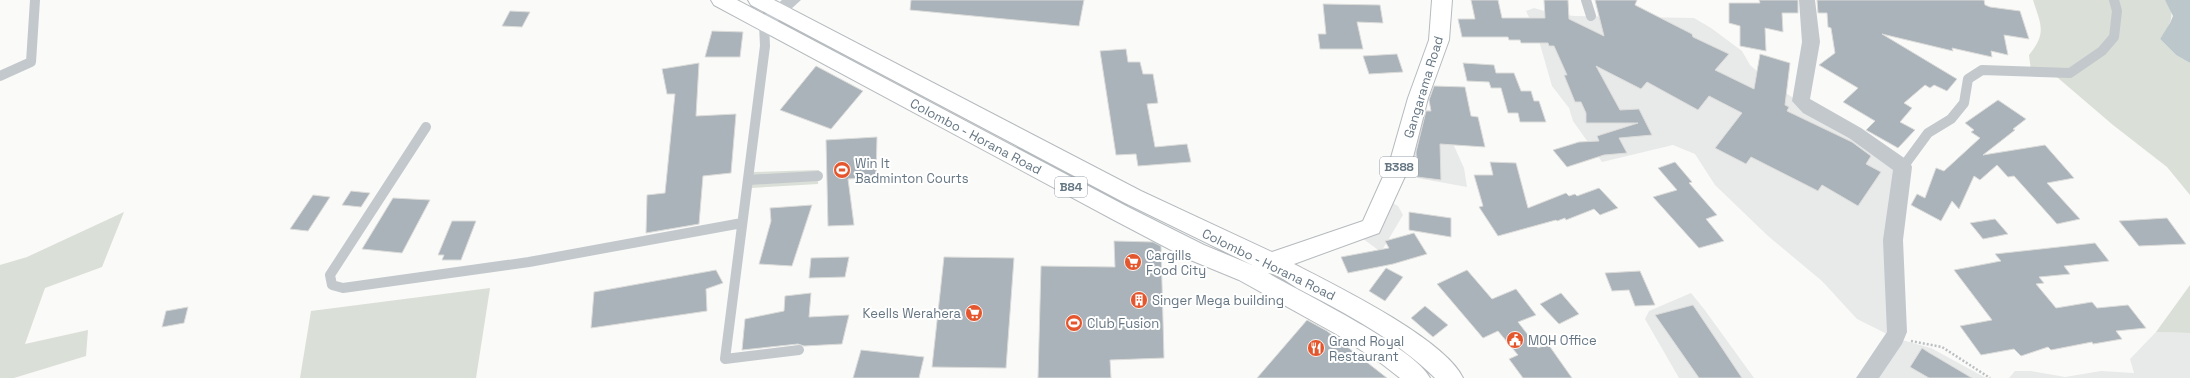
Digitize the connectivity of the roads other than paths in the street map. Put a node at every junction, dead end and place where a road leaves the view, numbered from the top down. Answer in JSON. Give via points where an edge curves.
{"nodes":[{"id":1,"x":35,"y":0,"type":"edge"},
{"id":2,"x":721,"y":0,"type":"edge"},
{"id":3,"x":758,"y":0,"type":"edge"},
{"id":4,"x":1442,"y":0,"type":"edge"},
{"id":5,"x":1586,"y":0,"type":"edge"},
{"id":6,"x":1807,"y":0,"type":"edge"},
{"id":7,"x":2114,"y":0,"type":"edge"},
{"id":8,"x":778,"y":12,"type":"edge"},
{"id":9,"x":1591,"y":16,"type":"dead end"},
{"id":10,"x":0,"y":76,"type":"edge"},
{"id":11,"x":426,"y":127,"type":"dead end"},
{"id":12,"x":1045,"y":162,"type":"junction"},
{"id":13,"x":1903,"y":167,"type":"junction"},
{"id":14,"x":818,"y":176,"type":"dead end"},
{"id":15,"x":748,"y":180,"type":"junction"},
{"id":16,"x":742,"y":223,"type":"junction"},
{"id":17,"x":1270,"y":262,"type":"junction"},
{"id":18,"x":1247,"y":273,"type":"junction"},
{"id":19,"x":799,"y":350,"type":"dead end"},
{"id":20,"x":1418,"y":378,"type":"edge"},
{"id":21,"x":1451,"y":378,"type":"edge"},
{"id":22,"x":1866,"y":378,"type":"edge"}],
"edges":[{"from":1,"to":10,"type":"lane","via":[[32,62]]},
{"from":2,"to":8,"type":"main road","name":"Colombo - Horana Road","number":"B84"},
{"from":3,"to":8,"type":"main road","name":"Colombo - Horana Road","number":"B84"},
{"from":4,"to":17,"type":"main road","name":"Gangarama Road","number":"B388","via":[[1439,40],[1418,98],[1401,161],[1371,227]]},
{"from":5,"to":9,"type":"lane"},
{"from":6,"to":13,"type":"street","via":[[1811,42],[1801,101]]},
{"from":7,"to":13,"type":"lane","via":[[2117,11],[2114,37],[2102,51],[2070,73],[1982,70],[1968,78],[1964,103],[1951,119],[1928,133]]},
{"from":8,"to":12,"type":"main road","name":"Colombo - Horana Road","number":"B84"},
{"from":8,"to":15,"type":"lane","via":[[765,46]]},
{"from":11,"to":16,"type":"lane","via":[[330,275],[332,285],[342,288],[529,262]]},
{"from":12,"to":17,"type":"main road","name":"Colombo - Horana Road","number":"B84"},
{"from":12,"to":18,"type":"main road","name":"Colombo - Horana Road","number":"B84","via":[[1196,252]]},
{"from":13,"to":22,"type":"street","via":[[1894,240],[1897,332]]},
{"from":14,"to":15,"type":"lane"},
{"from":15,"to":16,"type":"lane"},
{"from":16,"to":19,"type":"lane","via":[[724,359]]},
{"from":17,"to":18,"type":"main road","name":"Gangarama Road"},
{"from":17,"to":21,"type":"main road","name":"Colombo - Horana Road","number":"B84","via":[[1358,309],[1406,339],[1429,356]]},
{"from":18,"to":20,"type":"main road","name":"Colombo - Horana Road","number":"B84","via":[[1344,327],[1391,356]]}]}
